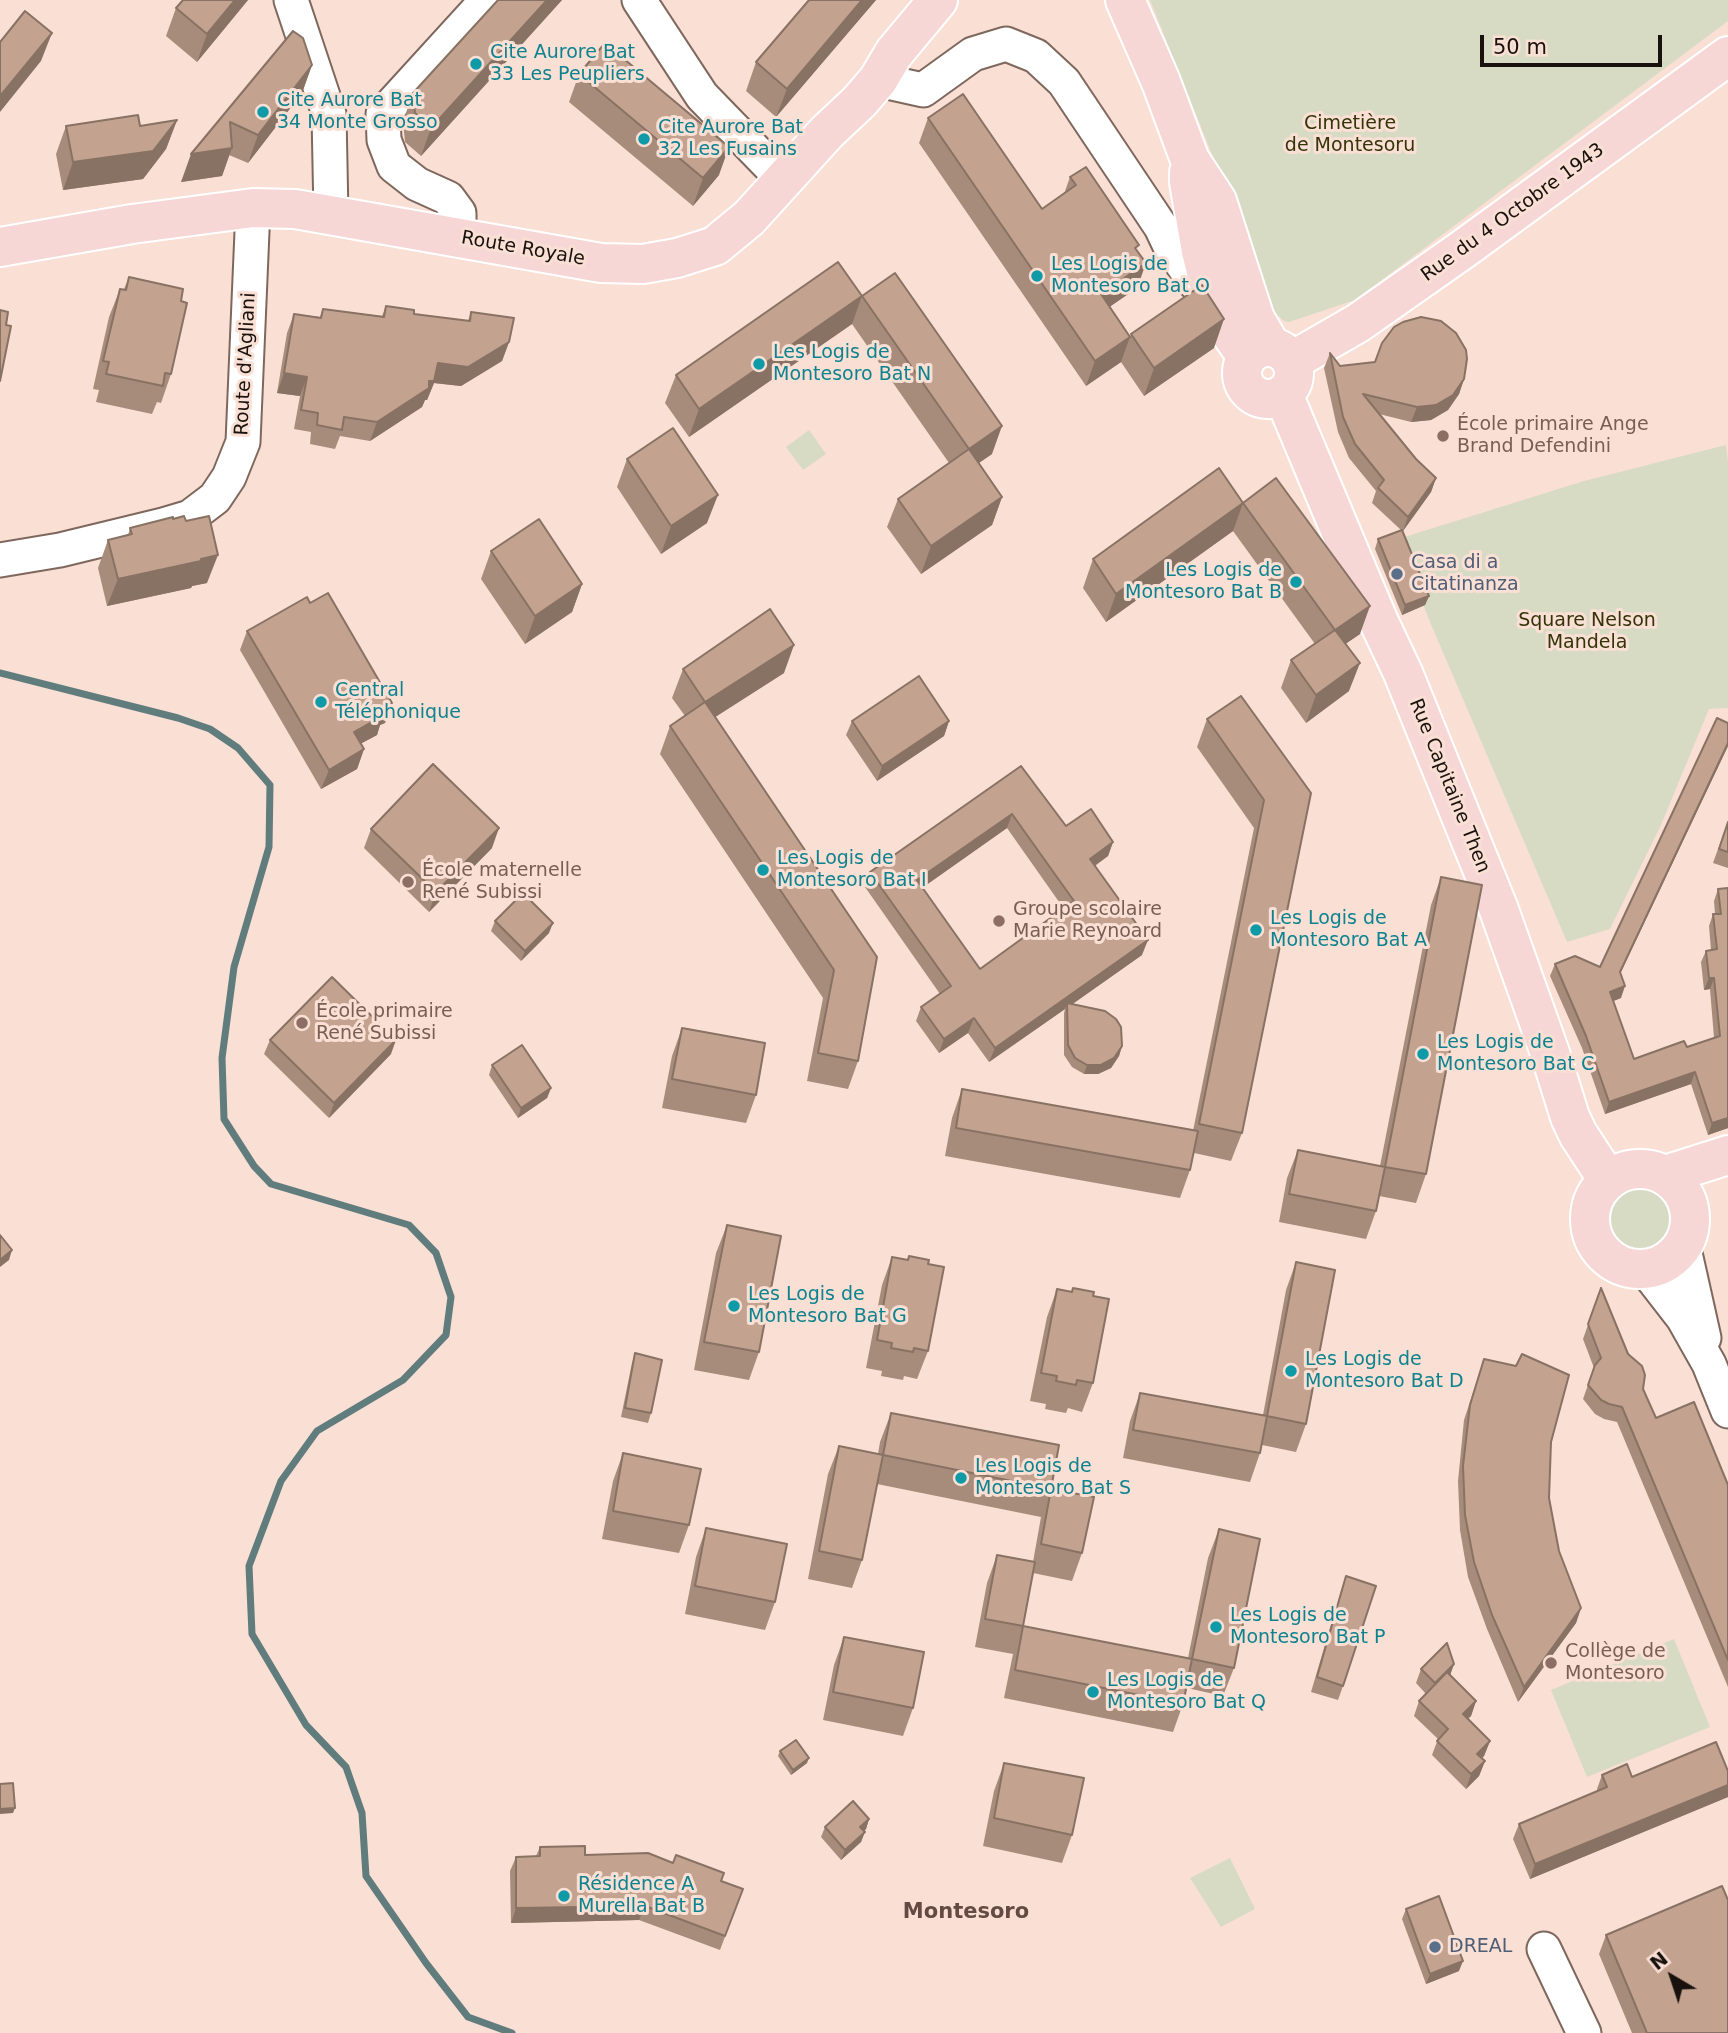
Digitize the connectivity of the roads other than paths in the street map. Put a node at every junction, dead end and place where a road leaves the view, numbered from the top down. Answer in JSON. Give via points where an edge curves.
{"nodes":[{"id":1,"x":291,"y":0,"type":"edge"},
{"id":2,"x":487,"y":0,"type":"edge"},
{"id":3,"x":639,"y":0,"type":"edge"},
{"id":4,"x":938,"y":0,"type":"edge"},
{"id":5,"x":1125,"y":0,"type":"edge"},
{"id":6,"x":1728,"y":56,"type":"edge"},
{"id":7,"x":878,"y":80,"type":"junction"},
{"id":8,"x":1190,"y":160,"type":"junction"},
{"id":9,"x":787,"y":178,"type":"junction"},
{"id":10,"x":253,"y":208,"type":"junction"},
{"id":11,"x":331,"y":215,"type":"junction"},
{"id":12,"x":1161,"y":227,"type":"junction"},
{"id":13,"x":459,"y":238,"type":"junction"},
{"id":14,"x":0,"y":247,"type":"edge"},
{"id":15,"x":1201,"y":251,"type":"junction"},
{"id":16,"x":1226,"y":285,"type":"junction"},
{"id":17,"x":1274,"y":365,"type":"junction"},
{"id":18,"x":0,"y":560,"type":"edge"},
{"id":19,"x":1728,"y":1156,"type":"edge"},
{"id":20,"x":1608,"y":1180,"type":"junction"},
{"id":21,"x":1728,"y":1182,"type":"edge"},
{"id":22,"x":1675,"y":1185,"type":"junction"},
{"id":23,"x":1683,"y":1244,"type":"junction"},
{"id":24,"x":1645,"y":1269,"type":"junction"},
{"id":25,"x":1709,"y":1364,"type":"junction"},
{"id":26,"x":1728,"y":1411,"type":"edge"},
{"id":27,"x":1544,"y":1949,"type":"dead end"},
{"id":28,"x":1584,"y":2033,"type":"edge"}],
"edges":[{"from":1,"to":11,"type":"street","via":[[329,114]]},
{"from":2,"to":13,"type":"street","via":[[383,114],[384,141],[394,166],[416,184],[448,198],[459,213]]},
{"from":3,"to":9,"type":"street","via":[[702,96]]},
{"from":4,"to":7,"type":"main road","name":"Route Royale","via":[[894,52]]},
{"from":5,"to":8,"type":"main road","name":"Rue Capitaine Then"},
{"from":6,"to":17,"type":"main road","name":"Rue du 4 Octobre 1943","via":[[1358,323]]},
{"from":7,"to":9,"type":"main road","name":"Route Royale"},
{"from":7,"to":12,"type":"street","via":[[923,90],[973,54],[1006,44],[1036,56],[1064,82]]},
{"from":8,"to":15,"type":"main road","name":"Rue Capitaine Then","via":[[1189,182]]},
{"from":8,"to":16,"type":"main road","name":"Rue Capitaine Then","via":[[1217,201]]},
{"from":9,"to":13,"type":"main road","name":"Route Royale","via":[[715,246],[665,260],[601,263]]},
{"from":10,"to":11,"type":"main road","name":"Route Royale"},
{"from":10,"to":14,"type":"main road","name":"Route Royale"},
{"from":10,"to":18,"type":"street","name":"Route d'Agliani","via":[[243,442],[215,498],[190,517],[163,525]]},
{"from":11,"to":13,"type":"main road","name":"Route Royale"},
{"from":12,"to":15,"type":"street"},
{"from":12,"to":16,"type":"street","via":[[1195,284]]},
{"from":15,"to":16,"type":"main road","name":"Rue Capitaine Then"},
{"from":16,"to":17,"type":"main road","name":"Rue Capitaine Then","via":[[1231,334]]},
{"from":17,"to":20,"type":"main road","name":"Rue Capitaine Then","via":[[1499,910],[1570,1117]]},
{"from":19,"to":22,"type":"main road"},
{"from":20,"to":22,"type":"main road","via":[[1622,1172],[1651,1170]]},
{"from":20,"to":24,"type":"main road","via":[[1592,1205],[1592,1236],[1613,1262]]},
{"from":21,"to":22,"type":"main road"},
{"from":22,"to":23,"type":"main road","via":[[1690,1212]]},
{"from":23,"to":24,"type":"main road","via":[[1667,1261]]},
{"from":23,"to":25,"type":"street"},
{"from":24,"to":25,"type":"street","via":[[1683,1318]]},
{"from":25,"to":26,"type":"street"},
{"from":27,"to":28,"type":"street"}]}
